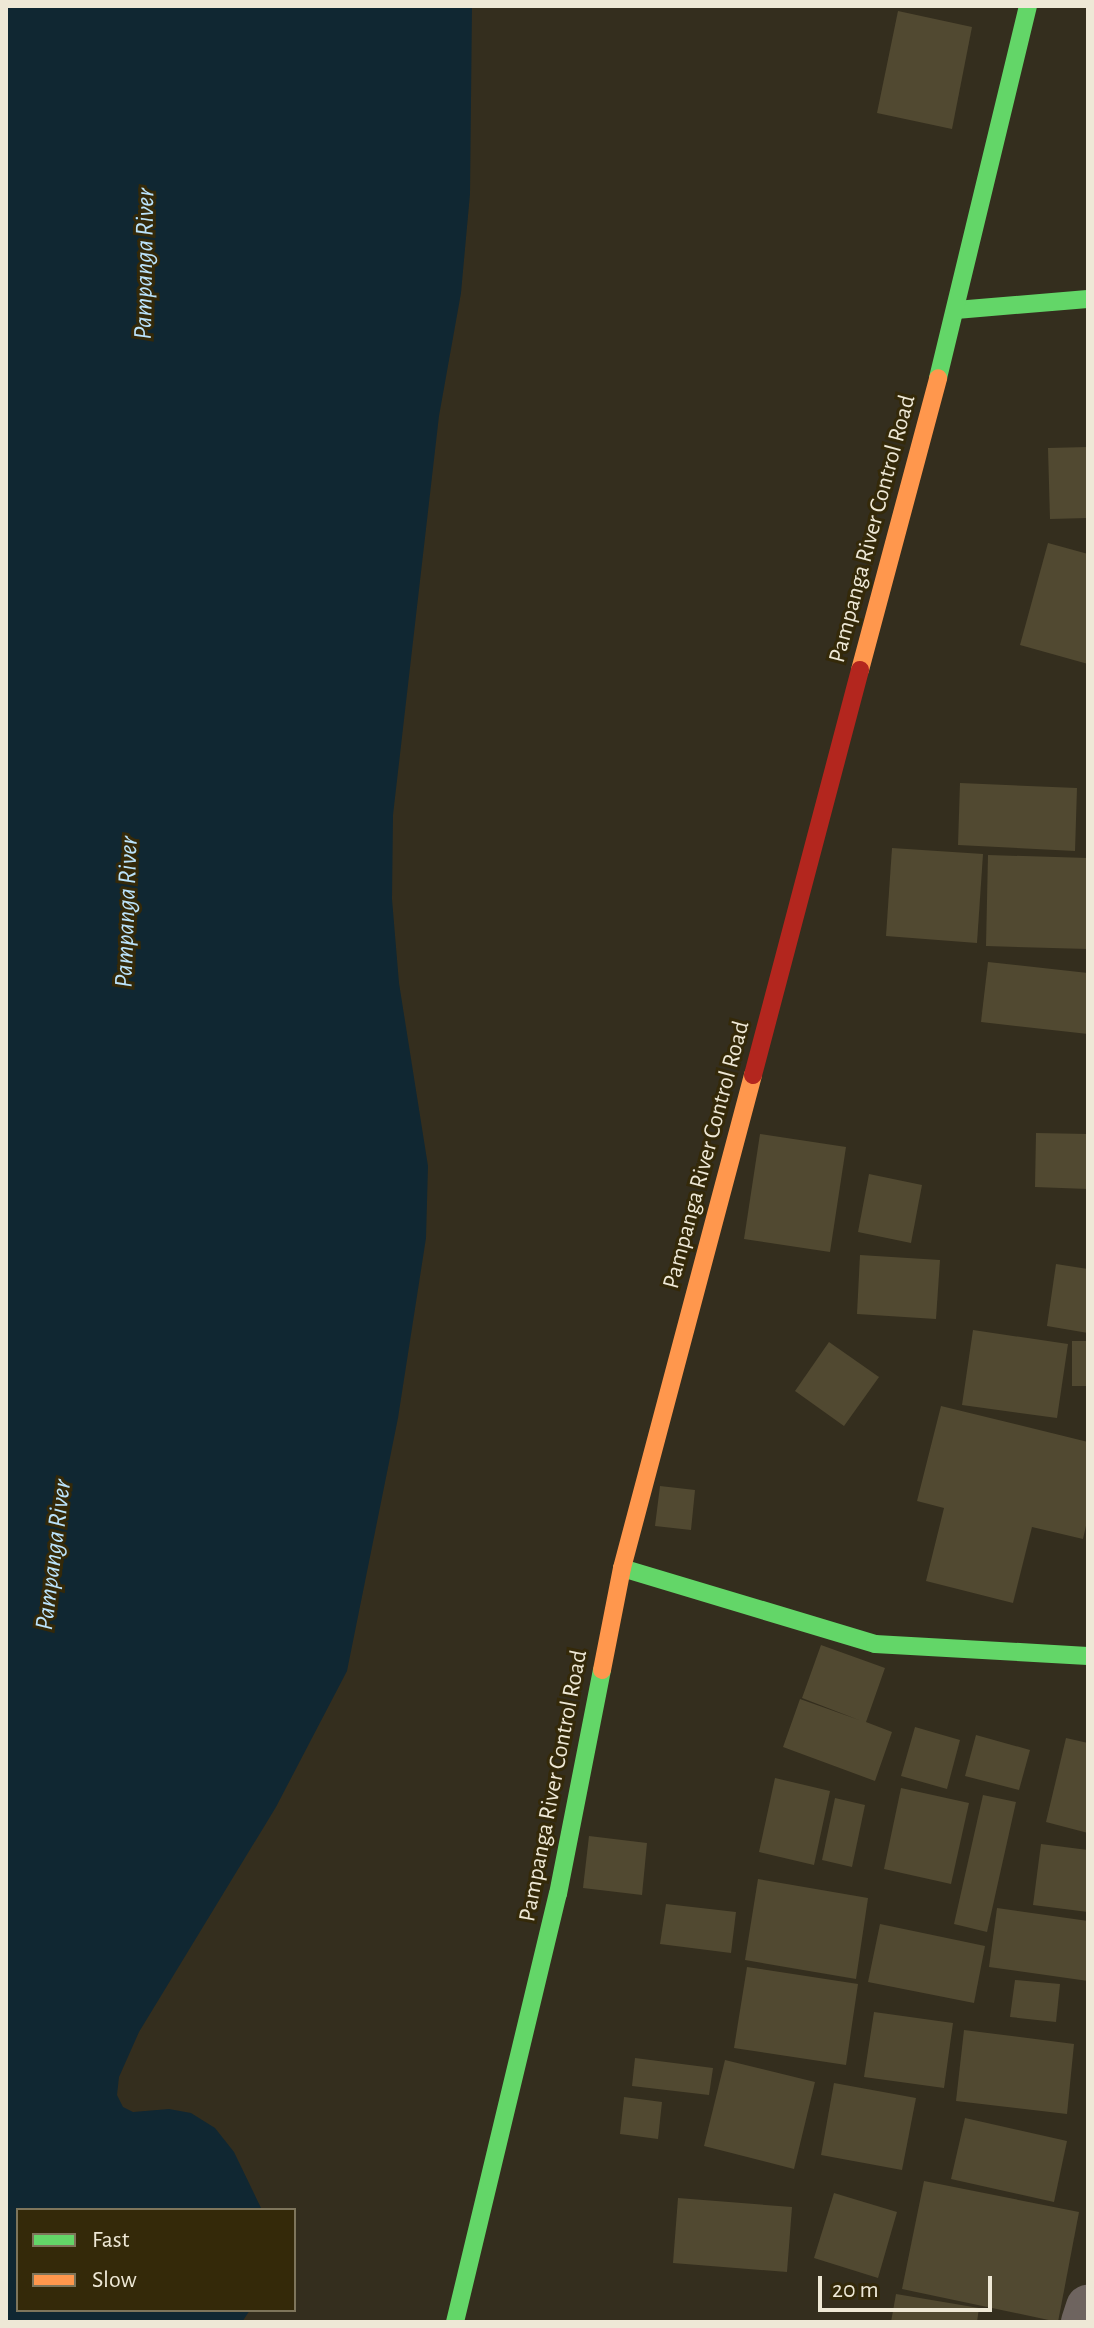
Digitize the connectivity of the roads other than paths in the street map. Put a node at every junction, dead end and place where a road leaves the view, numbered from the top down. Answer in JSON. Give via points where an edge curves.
{"nodes":[{"id":1,"x":1028,"y":6,"type":"edge"},
{"id":2,"x":1088,"y":299,"type":"edge"},
{"id":3,"x":956,"y":310,"type":"junction"},
{"id":4,"x":622,"y":1568,"type":"junction"},
{"id":5,"x":1088,"y":1656,"type":"edge"},
{"id":6,"x":1088,"y":2307,"type":"edge"},
{"id":7,"x":455,"y":2322,"type":"edge"},
{"id":8,"x":1083,"y":2322,"type":"edge"}],
"edges":[{"from":1,"to":3,"type":"main road","name":"Pampanga River Control Road"},
{"from":2,"to":3,"type":"main road"},
{"from":3,"to":4,"type":"main road","name":"Pampanga River Control Road"},
{"from":4,"to":5,"type":"main road","via":[[875,1644]]},
{"from":4,"to":7,"type":"main road","name":"Pampanga River Control Road","via":[[558,1894]]},
{"from":6,"to":8,"type":"street"}]}
